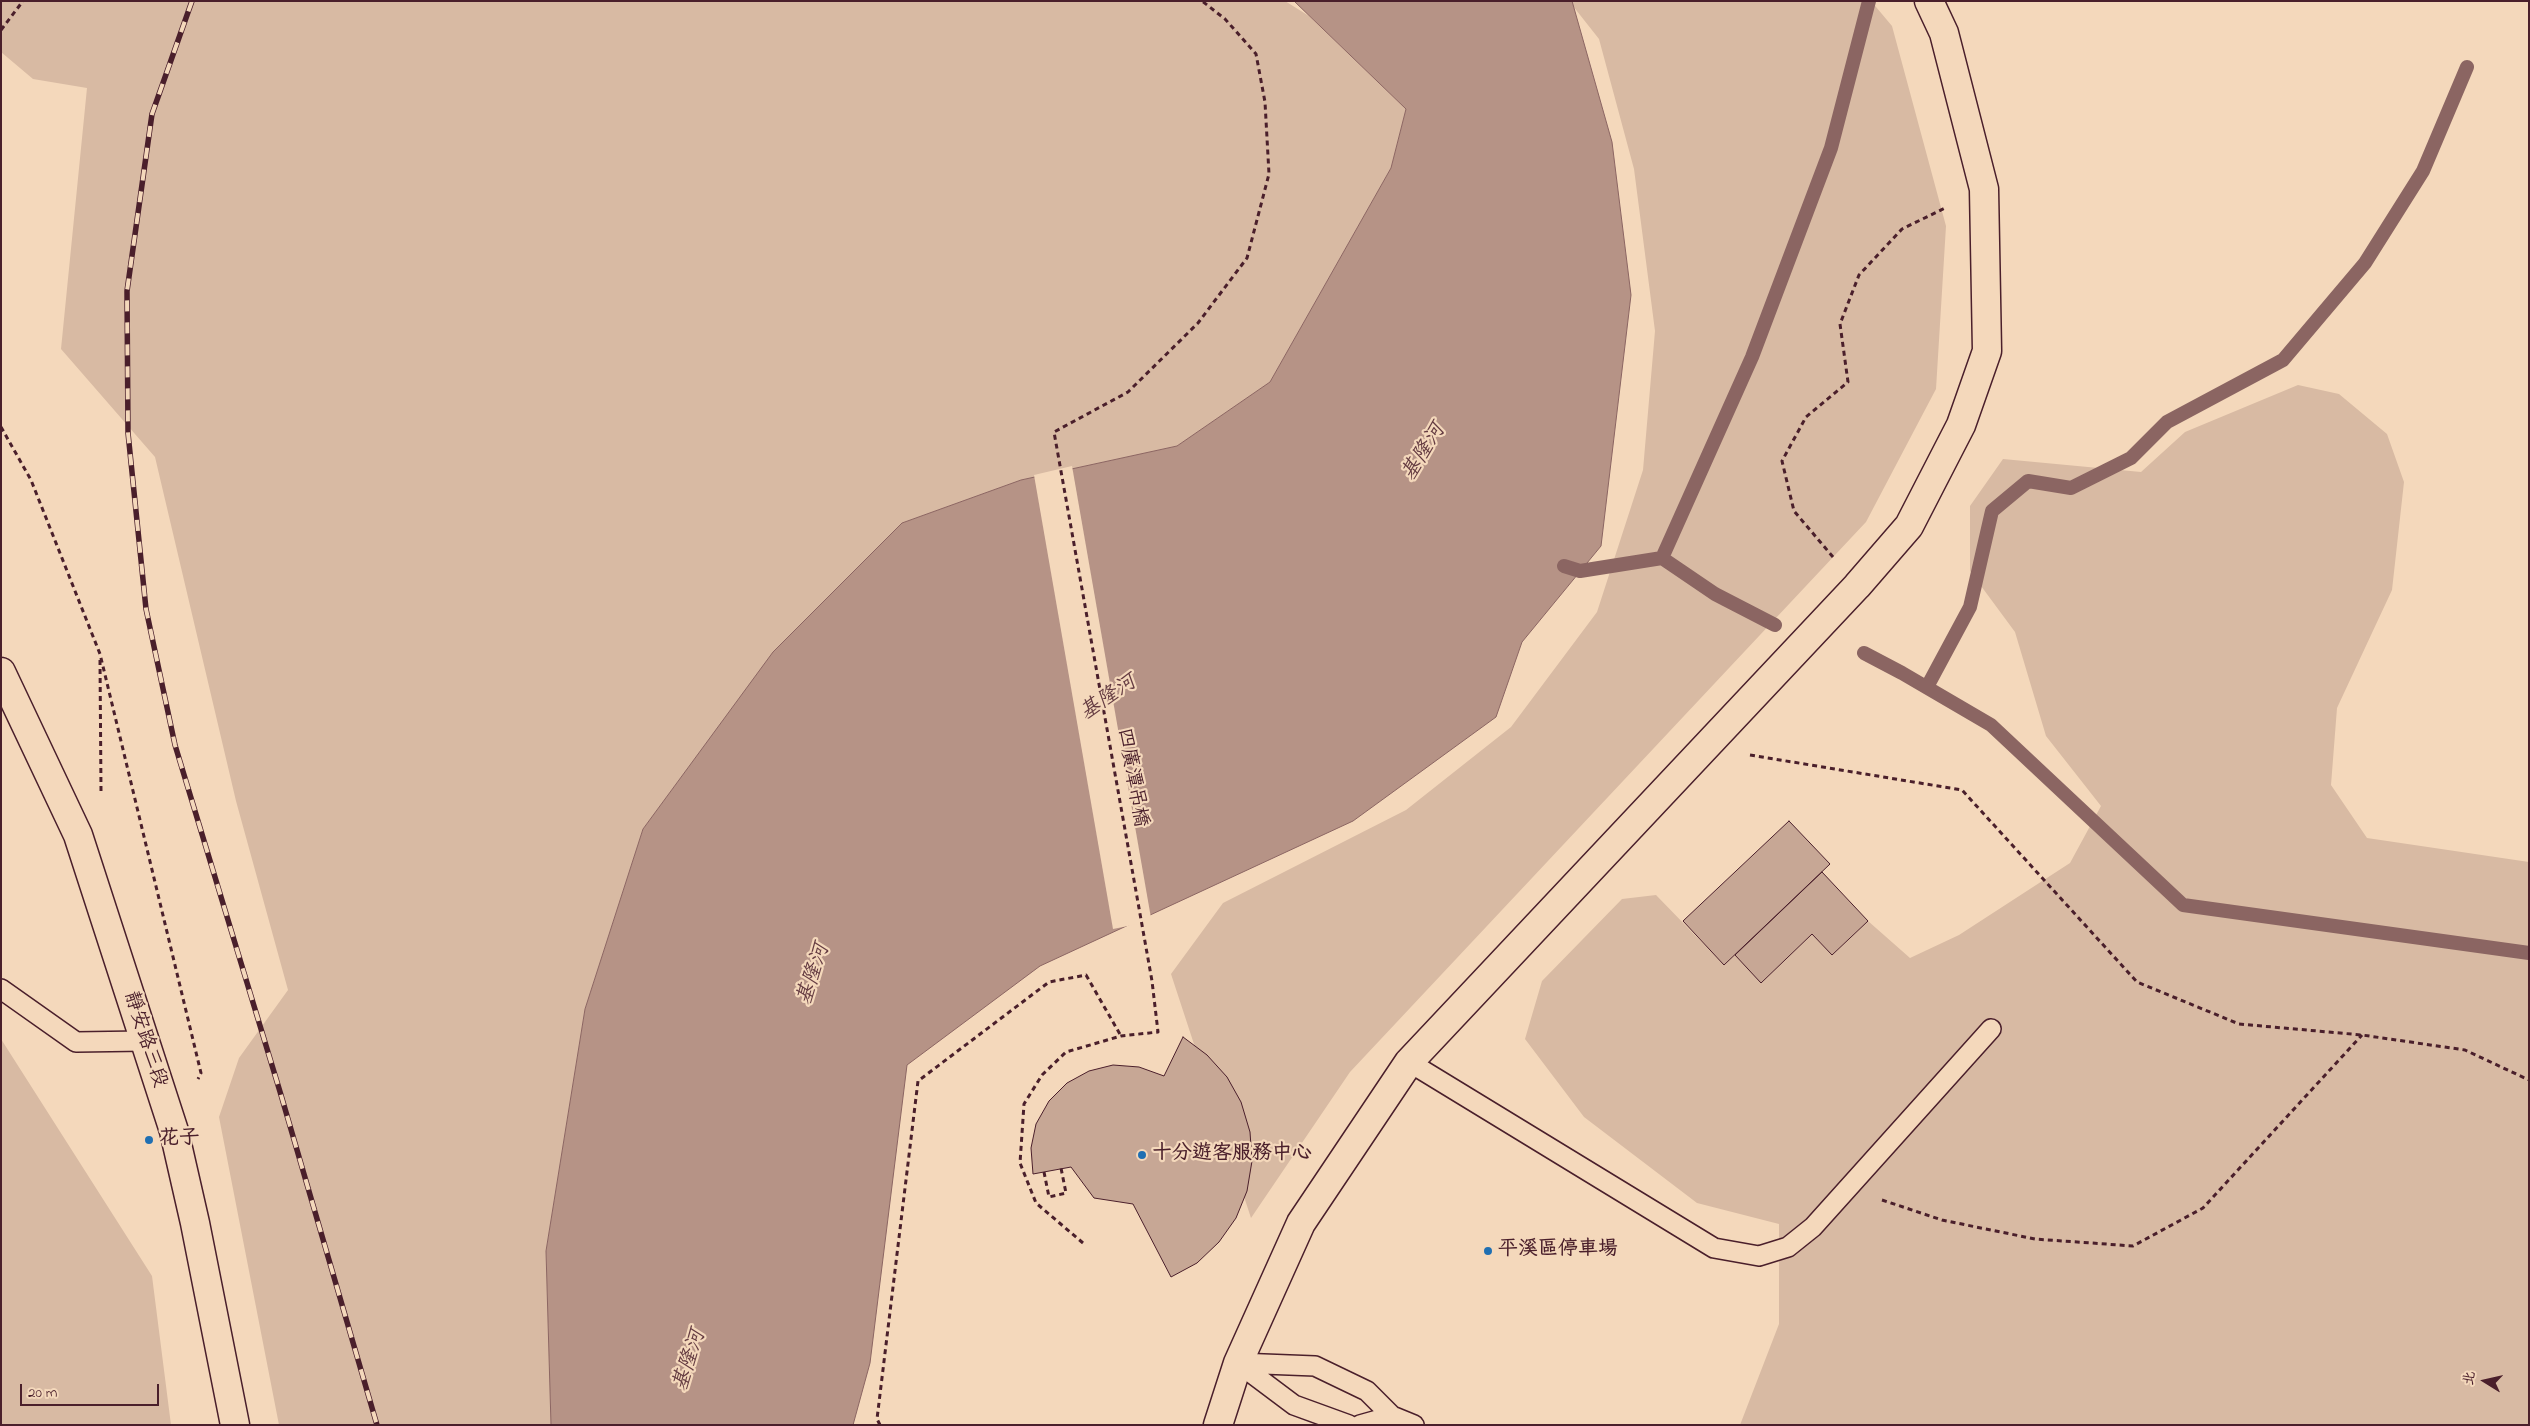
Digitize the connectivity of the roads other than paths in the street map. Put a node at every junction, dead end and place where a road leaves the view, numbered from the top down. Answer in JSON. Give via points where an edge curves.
{"nodes":[{"id":1,"x":1929,"y":1,"type":"edge"},
{"id":2,"x":1,"y":672,"type":"edge"},
{"id":3,"x":1,"y":988,"type":"edge"},
{"id":4,"x":1991,"y":1029,"type":"dead end"},
{"id":5,"x":144,"y":1041,"type":"junction"},
{"id":6,"x":1409,"y":1062,"type":"junction"},
{"id":7,"x":1238,"y":1363,"type":"junction"},
{"id":8,"x":1392,"y":1416,"type":"junction"},
{"id":9,"x":235,"y":1425,"type":"edge"},
{"id":10,"x":1218,"y":1425,"type":"edge"},
{"id":11,"x":1348,"y":1425,"type":"edge"},
{"id":12,"x":1360,"y":1425,"type":"edge"},
{"id":13,"x":1414,"y":1425,"type":"edge"}],
"edges":[{"from":1,"to":6,"type":"street","via":[[1944,32],[1984,189],[1987,351],[1960,425],[1909,526],[1857,586]]},
{"from":2,"to":5,"type":"street","name":"靜安路三段","via":[[78,835]]},
{"from":3,"to":5,"type":"lane","via":[[76,1042]]},
{"from":4,"to":6,"type":"lane","via":[[1813,1227],[1788,1247],[1759,1256],[1714,1248]]},
{"from":5,"to":9,"type":"street","name":"靜安路三段","via":[[174,1131]]},
{"from":6,"to":7,"type":"street","via":[[1301,1223]]},
{"from":7,"to":8,"type":"lane","via":[[1315,1366],[1367,1391]]},
{"from":7,"to":10,"type":"street"},
{"from":7,"to":11,"type":"lane","via":[[1294,1405]]},
{"from":8,"to":12,"type":"lane"},
{"from":8,"to":13,"type":"lane"}]}
